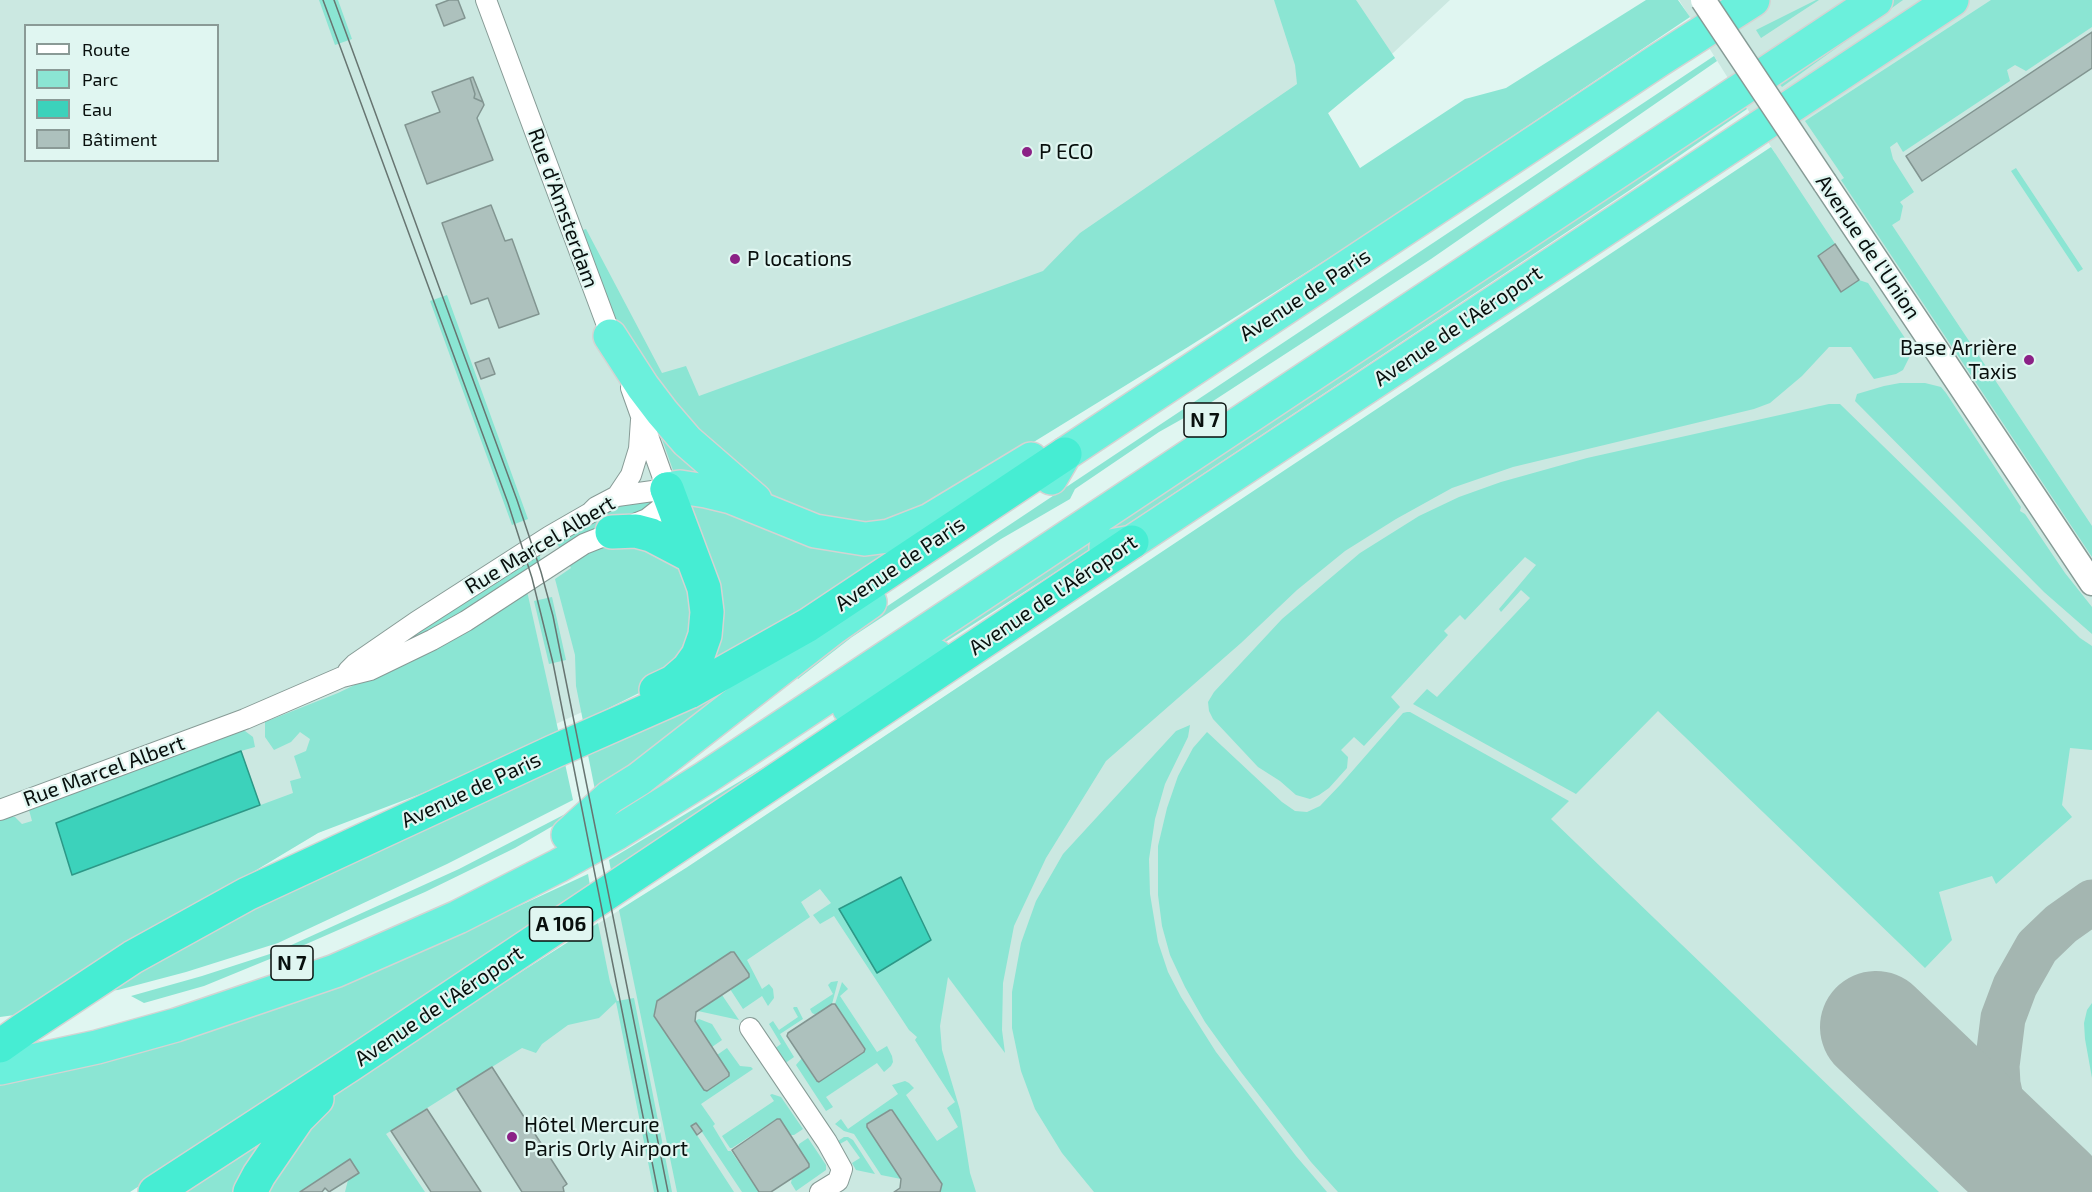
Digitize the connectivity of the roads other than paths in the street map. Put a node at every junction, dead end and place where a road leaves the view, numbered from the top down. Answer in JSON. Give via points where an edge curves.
{"nodes":[{"id":1,"x":486,"y":0,"type":"edge"},
{"id":2,"x":1703,"y":0,"type":"edge"},
{"id":3,"x":1753,"y":0,"type":"edge"},
{"id":4,"x":1780,"y":0,"type":"edge"},
{"id":5,"x":1838,"y":0,"type":"edge"},
{"id":6,"x":1876,"y":0,"type":"edge"},
{"id":7,"x":1914,"y":0,"type":"edge"},
{"id":8,"x":1952,"y":0,"type":"edge"},
{"id":9,"x":1634,"y":77,"type":"junction"},
{"id":10,"x":1660,"y":192,"type":"junction"},
{"id":11,"x":610,"y":336,"type":"junction"},
{"id":12,"x":642,"y":414,"type":"junction"},
{"id":13,"x":1065,"y":454,"type":"junction"},
{"id":14,"x":667,"y":489,"type":"junction"},
{"id":15,"x":617,"y":496,"type":"junction"},
{"id":16,"x":773,"y":515,"type":"junction"},
{"id":17,"x":612,"y":532,"type":"junction"},
{"id":18,"x":1132,"y":542,"type":"junction"},
{"id":19,"x":691,"y":556,"type":"junction"},
{"id":20,"x":2092,"y":584,"type":"edge"},
{"id":21,"x":342,"y":677,"type":"junction"},
{"id":22,"x":555,"y":751,"type":"junction"},
{"id":23,"x":0,"y":810,"type":"edge"},
{"id":24,"x":617,"y":833,"type":"junction"},
{"id":25,"x":568,"y":835,"type":"junction"},
{"id":26,"x":750,"y":1028,"type":"dead end"},
{"id":27,"x":0,"y":1047,"type":"edge"},
{"id":28,"x":350,"y":1065,"type":"junction"},
{"id":29,"x":0,"y":1068,"type":"edge"},
{"id":30,"x":155,"y":1192,"type":"edge"},
{"id":31,"x":250,"y":1192,"type":"edge"},
{"id":32,"x":820,"y":1192,"type":"edge"}],
"edges":[{"from":1,"to":11,"type":"street","name":"Rue d'Amsterdam"},
{"from":2,"to":20,"type":"street","name":"Avenue de l'Union","bridge":true},
{"from":3,"to":9,"type":"highway","name":"Avenue de Paris"},
{"from":4,"to":9,"type":"highway","via":[[1671,68]]},
{"from":5,"to":25,"type":"highway","number":"N 7","via":[[785,699]]},
{"from":6,"to":24,"type":"highway","number":"N 7"},
{"from":7,"to":10,"type":"highway","via":[[1672,169]]},
{"from":8,"to":10,"type":"highway","name":"Avenue de l'Aéroport"},
{"from":9,"to":13,"type":"highway","name":"Avenue de Paris"},
{"from":10,"to":18,"type":"highway","name":"Avenue de l'Aéroport"},
{"from":11,"to":12,"type":"street","name":"Rue d'Amsterdam"},
{"from":11,"to":16,"type":"highway","via":[[643,387],[687,441]]},
{"from":12,"to":14,"type":"street","name":"Rue d'Amsterdam"},
{"from":12,"to":15,"type":"street","name":"Rue d'Amsterdam","via":[[639,449],[631,475]]},
{"from":13,"to":16,"type":"highway","via":[[1035,457],[930,520],[888,536],[836,536]]},
{"from":13,"to":22,"type":"highway","name":"Avenue de Paris","via":[[808,625],[688,692]]},
{"from":13,"to":25,"type":"highway","via":[[1056,473],[1042,486],[833,628],[648,773],[610,797]]},
{"from":14,"to":15,"type":"street","name":"Rue Marcel Albert"},
{"from":14,"to":16,"type":"highway","via":[[706,490]]},
{"from":14,"to":17,"type":"street","name":"Rue Marcel Albert","via":[[661,508],[647,519]]},
{"from":14,"to":19,"type":"highway"},
{"from":15,"to":21,"type":"street","name":"Rue Marcel Albert","via":[[416,622]]},
{"from":17,"to":19,"type":"highway","via":[[651,535]]},
{"from":17,"to":21,"type":"street","name":"Rue Marcel Albert","via":[[584,544],[432,640],[370,670]]},
{"from":18,"to":24,"type":"highway","via":[[1101,549],[928,660],[661,821]]},
{"from":18,"to":28,"type":"highway","name":"Avenue de l'Aéroport","number":"A 106"},
{"from":19,"to":22,"type":"highway","via":[[704,588],[707,612],[698,655],[673,682],[594,720]]},
{"from":21,"to":23,"type":"street","name":"Rue Marcel Albert","via":[[253,716]]},
{"from":22,"to":27,"type":"highway","name":"Avenue de Paris","via":[[247,894],[133,957]]},
{"from":24,"to":29,"type":"highway","number":"N 7","via":[[465,914],[335,971],[176,1025]]},
{"from":25,"to":27,"type":"highway","number":"N 7","via":[[515,866],[441,901],[271,972],[149,1011]]},
{"from":26,"to":32,"type":"street","via":[[837,1157],[842,1169],[838,1181]]},
{"from":28,"to":30,"type":"highway","name":"Avenue de l'Aéroport","number":"A 106"},
{"from":28,"to":31,"type":"highway","via":[[298,1118]]}]}
